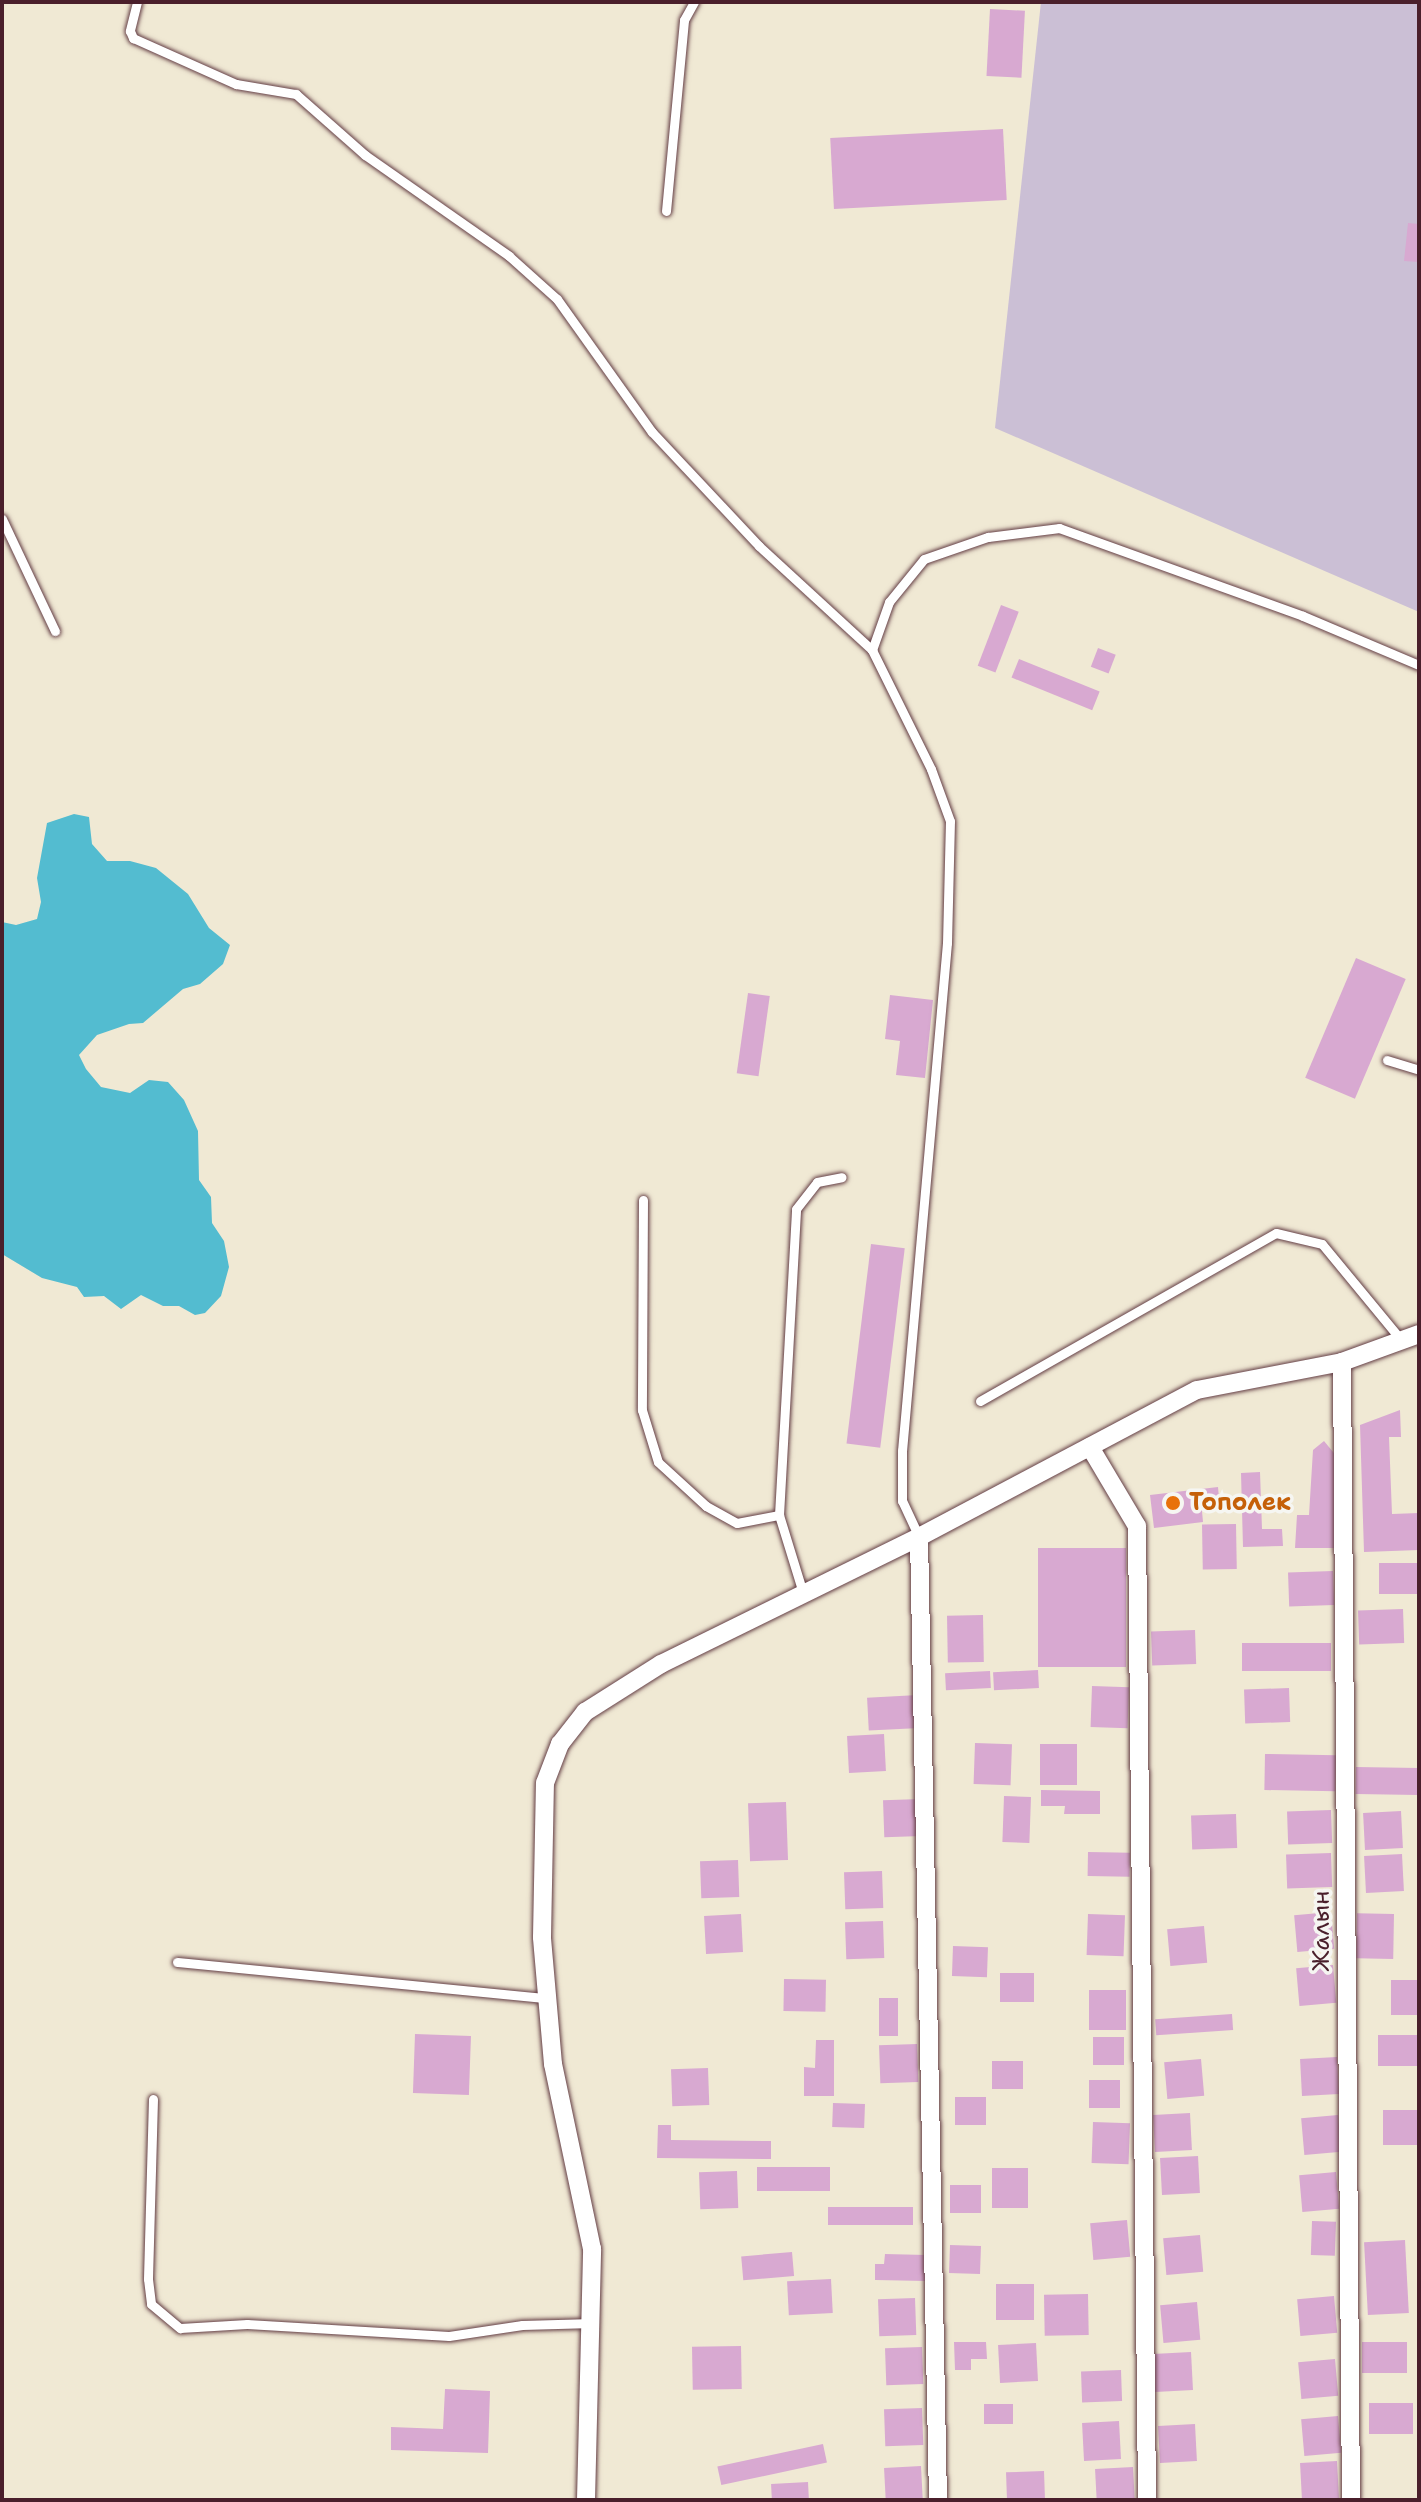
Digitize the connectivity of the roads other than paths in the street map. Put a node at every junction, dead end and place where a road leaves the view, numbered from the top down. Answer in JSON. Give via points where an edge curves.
{"nodes":[{"id":1,"x":137,"y":2,"type":"edge"},
{"id":2,"x":694,"y":2,"type":"edge"},
{"id":3,"x":666,"y":211,"type":"dead end"},
{"id":4,"x":2,"y":519,"type":"edge"},
{"id":5,"x":55,"y":631,"type":"dead end"},
{"id":6,"x":872,"y":650,"type":"junction"},
{"id":7,"x":1419,"y":665,"type":"edge"},
{"id":8,"x":1387,"y":1060,"type":"dead end"},
{"id":9,"x":1419,"y":1070,"type":"edge"},
{"id":10,"x":842,"y":1177,"type":"dead end"},
{"id":11,"x":643,"y":1200,"type":"dead end"},
{"id":12,"x":1410,"y":1337,"type":"edge"},
{"id":13,"x":1342,"y":1362,"type":"junction"},
{"id":14,"x":980,"y":1401,"type":"dead end"},
{"id":15,"x":1090,"y":1447,"type":"junction"},
{"id":16,"x":779,"y":1515,"type":"junction"},
{"id":17,"x":919,"y":1537,"type":"junction"},
{"id":18,"x":803,"y":1593,"type":"junction"},
{"id":19,"x":177,"y":1962,"type":"dead end"},
{"id":20,"x":547,"y":1998,"type":"junction"},
{"id":21,"x":153,"y":2099,"type":"dead end"},
{"id":22,"x":593,"y":2323,"type":"junction"},
{"id":23,"x":586,"y":2500,"type":"edge"},
{"id":24,"x":938,"y":2500,"type":"edge"},
{"id":25,"x":1147,"y":2500,"type":"edge"},
{"id":26,"x":1351,"y":2500,"type":"edge"}],
"edges":[{"from":1,"to":6,"type":"lane","via":[[133,38],[236,84],[296,94],[365,155],[509,256],[557,299],[652,432],[759,546]]},
{"from":2,"to":3,"type":"lane","via":[[684,20]]},
{"from":4,"to":5,"type":"lane"},
{"from":6,"to":7,"type":"lane","via":[[889,602],[924,559],[988,537],[1059,528],[1303,616]]},
{"from":6,"to":17,"type":"lane","via":[[931,769],[950,821],[947,943],[902,1451],[902,1501]]},
{"from":8,"to":9,"type":"lane"},
{"from":10,"to":16,"type":"lane","via":[[817,1182],[796,1209]]},
{"from":11,"to":16,"type":"lane","via":[[642,1410],[658,1462],[706,1506],[737,1523]]},
{"from":12,"to":13,"type":"street"},
{"from":12,"to":14,"type":"lane","via":[[1322,1244],[1276,1233]]},
{"from":13,"to":15,"type":"street","via":[[1197,1390]]},
{"from":13,"to":26,"type":"street","name":"Жалын"},
{"from":15,"to":17,"type":"street"},
{"from":15,"to":25,"type":"street","via":[[1137,1526]]},
{"from":16,"to":18,"type":"lane"},
{"from":17,"to":18,"type":"street"},
{"from":17,"to":24,"type":"street"},
{"from":18,"to":20,"type":"street","via":[[661,1664],[585,1712],[560,1744],[545,1783],[542,1937]]},
{"from":19,"to":20,"type":"lane"},
{"from":20,"to":22,"type":"street","via":[[553,2064],[592,2249]]},
{"from":21,"to":22,"type":"lane","via":[[149,2292],[151,2304],[180,2328],[247,2324],[449,2336],[522,2325]]},
{"from":22,"to":23,"type":"street"}]}
